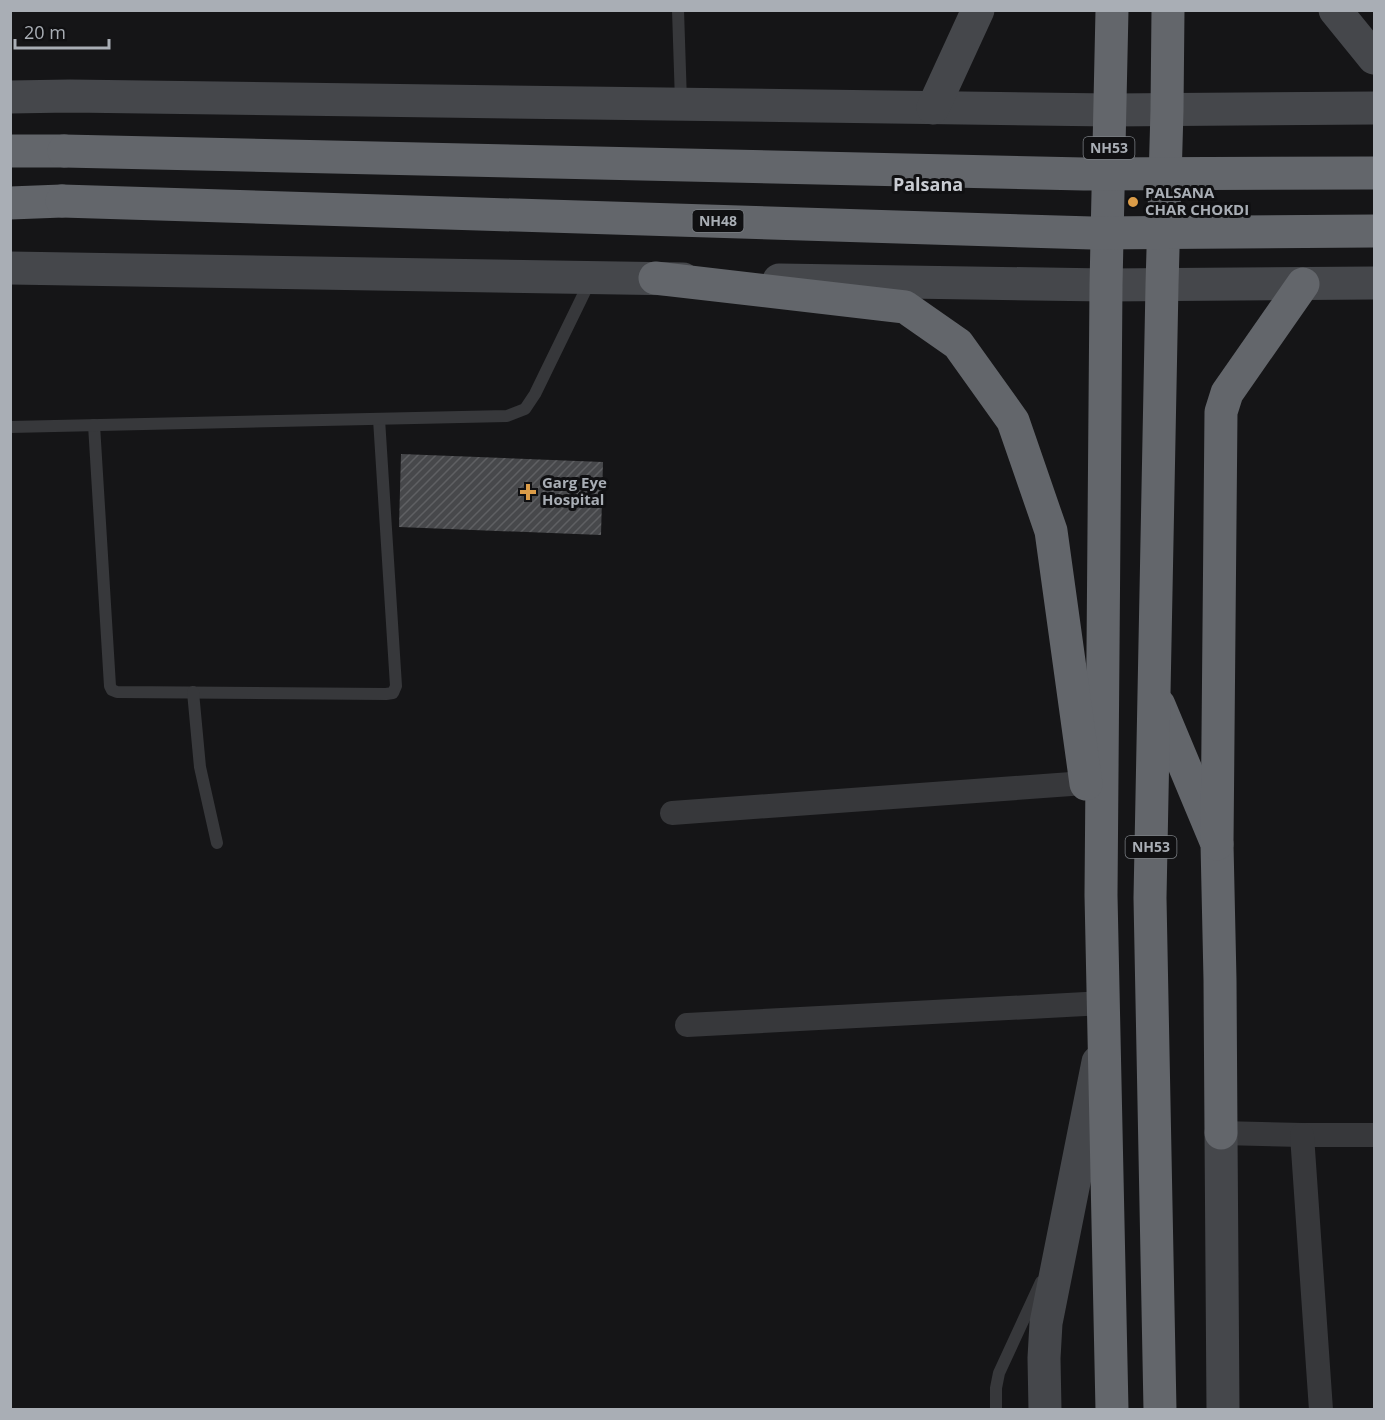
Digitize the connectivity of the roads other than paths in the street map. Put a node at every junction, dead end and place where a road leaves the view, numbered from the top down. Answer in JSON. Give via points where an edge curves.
{"nodes":[{"id":1,"x":678,"y":10,"type":"edge"},
{"id":2,"x":978,"y":10,"type":"edge"},
{"id":3,"x":1112,"y":10,"type":"edge"},
{"id":4,"x":1168,"y":10,"type":"edge"},
{"id":5,"x":1335,"y":10,"type":"edge"},
{"id":6,"x":1374,"y":58,"type":"edge"},
{"id":7,"x":10,"y":97,"type":"edge"},
{"id":8,"x":681,"y":104,"type":"junction"},
{"id":9,"x":933,"y":108,"type":"junction"},
{"id":10,"x":1374,"y":108,"type":"edge"},
{"id":11,"x":1110,"y":110,"type":"junction"},
{"id":12,"x":1167,"y":110,"type":"junction"},
{"id":13,"x":10,"y":151,"type":"edge"},
{"id":14,"x":1374,"y":172,"type":"edge"},
{"id":15,"x":10,"y":202,"type":"edge"},
{"id":16,"x":1374,"y":231,"type":"edge"},
{"id":17,"x":10,"y":268,"type":"edge"},
{"id":18,"x":592,"y":278,"type":"junction"},
{"id":19,"x":655,"y":278,"type":"junction"},
{"id":20,"x":1374,"y":283,"type":"edge"},
{"id":21,"x":1304,"y":284,"type":"junction"},
{"id":22,"x":1106,"y":285,"type":"junction"},
{"id":23,"x":1162,"y":285,"type":"junction"},
{"id":24,"x":379,"y":419,"type":"junction"},
{"id":25,"x":94,"y":425,"type":"junction"},
{"id":26,"x":10,"y":427,"type":"edge"},
{"id":27,"x":193,"y":692,"type":"junction"},
{"id":28,"x":1154,"y":692,"type":"junction"},
{"id":29,"x":1085,"y":783,"type":"junction"},
{"id":30,"x":672,"y":813,"type":"dead end"},
{"id":31,"x":217,"y":843,"type":"dead end"},
{"id":32,"x":1217,"y":844,"type":"junction"},
{"id":33,"x":1101,"y":895,"type":"junction"},
{"id":34,"x":1104,"y":1015,"type":"junction"},
{"id":35,"x":687,"y":1025,"type":"dead end"},
{"id":36,"x":1221,"y":1133,"type":"junction"},
{"id":37,"x":1302,"y":1135,"type":"junction"},
{"id":38,"x":1374,"y":1135,"type":"edge"},
{"id":39,"x":1065,"y":1229,"type":"junction"},
{"id":40,"x":1223,"y":1372,"type":"junction"},
{"id":41,"x":996,"y":1410,"type":"edge"},
{"id":42,"x":1045,"y":1410,"type":"edge"},
{"id":43,"x":1112,"y":1410,"type":"edge"},
{"id":44,"x":1160,"y":1410,"type":"edge"},
{"id":45,"x":1223,"y":1410,"type":"edge"},
{"id":46,"x":1229,"y":1410,"type":"edge"},
{"id":47,"x":1321,"y":1410,"type":"edge"}],
"edges":[{"from":1,"to":8,"type":"lane"},
{"from":2,"to":9,"type":"street"},
{"from":3,"to":11,"type":"highway","number":"NH53"},
{"from":4,"to":12,"type":"highway","number":"NH53"},
{"from":5,"to":6,"type":"street"},
{"from":7,"to":8,"type":"street"},
{"from":8,"to":9,"type":"street"},
{"from":9,"to":11,"type":"street"},
{"from":10,"to":12,"type":"street"},
{"from":11,"to":12,"type":"street"},
{"from":11,"to":22,"type":"highway","number":"NH53"},
{"from":12,"to":23,"type":"highway","number":"NH53"},
{"from":13,"to":14,"type":"highway","bridge":true,"via":[[1084,174]]},
{"from":15,"to":16,"type":"highway","number":"NH48","bridge":true,"via":[[1092,233]]},
{"from":17,"to":18,"type":"street"},
{"from":18,"to":19,"type":"street"},
{"from":18,"to":24,"type":"lane","via":[[525,409],[507,416]]},
{"from":19,"to":22,"type":"street"},
{"from":19,"to":29,"type":"highway","via":[[905,307],[958,344],[1013,421],[1051,531]]},
{"from":20,"to":21,"type":"street"},
{"from":21,"to":23,"type":"street"},
{"from":21,"to":32,"type":"highway","via":[[1227,393],[1221,412]]},
{"from":22,"to":23,"type":"street"},
{"from":22,"to":33,"type":"highway","number":"NH53"},
{"from":23,"to":28,"type":"highway","number":"NH53"},
{"from":24,"to":25,"type":"lane"},
{"from":24,"to":27,"type":"lane","via":[[396,686],[393,693]]},
{"from":25,"to":26,"type":"lane"},
{"from":25,"to":27,"type":"lane","via":[[110,686],[117,692]]},
{"from":27,"to":31,"type":"lane","via":[[200,767]]},
{"from":28,"to":32,"type":"highway"},
{"from":28,"to":44,"type":"highway","number":"NH53","via":[[1150,898]]},
{"from":29,"to":30,"type":"street"},
{"from":29,"to":33,"type":"highway"},
{"from":32,"to":36,"type":"highway"},
{"from":33,"to":34,"type":"highway","number":"NH53"},
{"from":34,"to":35,"type":"street"},
{"from":34,"to":39,"type":"street"},
{"from":34,"to":43,"type":"highway","number":"NH53"},
{"from":36,"to":37,"type":"street"},
{"from":36,"to":40,"type":"street"},
{"from":37,"to":38,"type":"street"},
{"from":37,"to":47,"type":"street"},
{"from":39,"to":41,"type":"lane","via":[[999,1373]]},
{"from":39,"to":42,"type":"street","via":[[1046,1323]]},
{"from":40,"to":45,"type":"street"},
{"from":40,"to":46,"type":"lane"}]}
